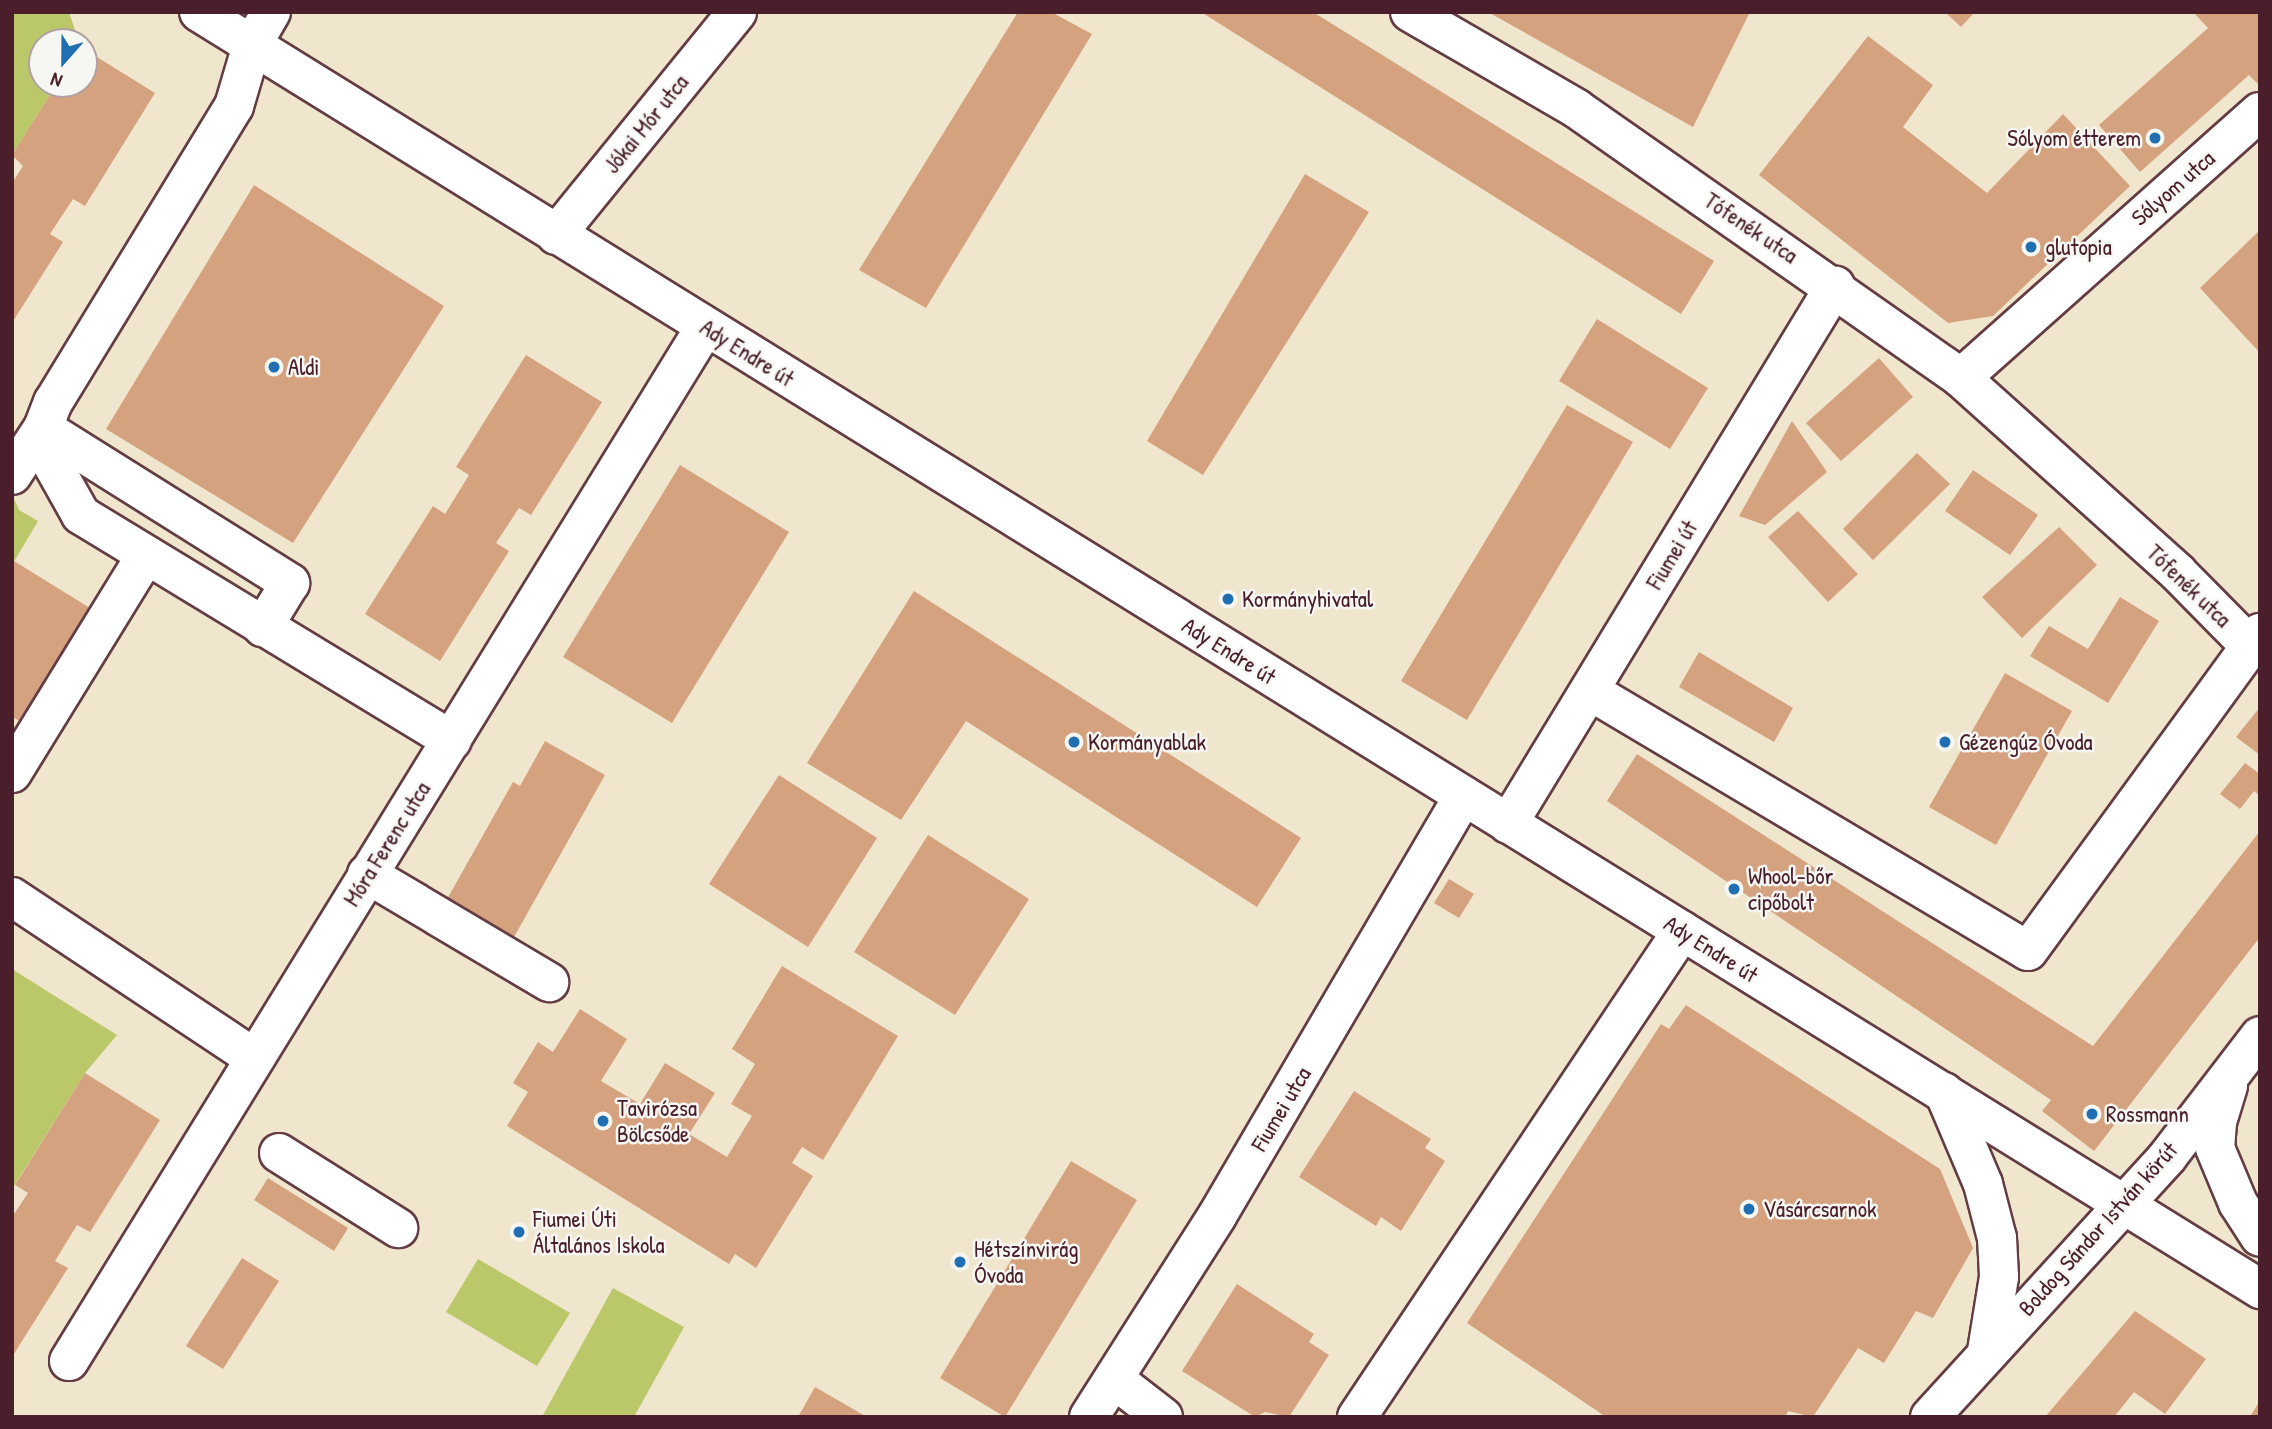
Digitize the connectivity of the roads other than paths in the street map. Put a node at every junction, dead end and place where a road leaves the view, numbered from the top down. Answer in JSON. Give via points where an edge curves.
{"nodes":[{"id":1,"x":199,"y":12,"type":"edge"},
{"id":2,"x":271,"y":12,"type":"edge"},
{"id":3,"x":737,"y":12,"type":"edge"},
{"id":4,"x":1410,"y":12,"type":"edge"},
{"id":5,"x":252,"y":44,"type":"junction"},
{"id":6,"x":2260,"y":112,"type":"edge"},
{"id":7,"x":556,"y":235,"type":"junction"},
{"id":8,"x":1835,"y":286,"type":"junction"},
{"id":9,"x":705,"y":327,"type":"junction"},
{"id":10,"x":1961,"y":377,"type":"junction"},
{"id":11,"x":43,"y":428,"type":"junction"},
{"id":12,"x":12,"y":475,"type":"edge"},
{"id":13,"x":146,"y":555,"type":"junction"},
{"id":14,"x":263,"y":627,"type":"junction"},
{"id":15,"x":2254,"y":638,"type":"edge"},
{"id":16,"x":1590,"y":691,"type":"junction"},
{"id":17,"x":452,"y":741,"type":"junction"},
{"id":18,"x":12,"y":773,"type":"edge"},
{"id":19,"x":1463,"y":796,"type":"junction"},
{"id":20,"x":1508,"y":824,"type":"junction"},
{"id":21,"x":367,"y":874,"type":"junction"},
{"id":22,"x":12,"y":897,"type":"edge"},
{"id":23,"x":1682,"y":931,"type":"junction"},
{"id":24,"x":549,"y":982,"type":"dead end"},
{"id":25,"x":2260,"y":1037,"type":"edge"},
{"id":26,"x":254,"y":1058,"type":"junction"},
{"id":27,"x":2234,"y":1067,"type":"junction"},
{"id":28,"x":1944,"y":1092,"type":"junction"},
{"id":29,"x":279,"y":1153,"type":"dead end"},
{"id":30,"x":2123,"y":1208,"type":"junction"},
{"id":31,"x":398,"y":1228,"type":"dead end"},
{"id":32,"x":2260,"y":1237,"type":"edge"},
{"id":33,"x":2260,"y":1289,"type":"edge"},
{"id":34,"x":1987,"y":1351,"type":"junction"},
{"id":35,"x":69,"y":1361,"type":"dead end"},
{"id":36,"x":1114,"y":1379,"type":"junction"},
{"id":37,"x":1089,"y":1417,"type":"edge"},
{"id":38,"x":1163,"y":1417,"type":"edge"},
{"id":39,"x":1357,"y":1417,"type":"edge"},
{"id":40,"x":1930,"y":1417,"type":"edge"}],
"edges":[{"from":1,"to":5,"type":"street","name":"Ady Endre út"},
{"from":2,"to":5,"type":"street"},
{"from":3,"to":7,"type":"street","name":"Jókai Mór utca"},
{"from":4,"to":8,"type":"street","name":"Tófenék utca","via":[[1577,109]]},
{"from":5,"to":7,"type":"street","name":"Ady Endre út"},
{"from":5,"to":11,"type":"street","via":[[234,106],[53,402]]},
{"from":6,"to":10,"type":"street","name":"Sólyom utca"},
{"from":7,"to":9,"type":"street","name":"Ady Endre út"},
{"from":8,"to":10,"type":"street","name":"Tófenék utca"},
{"from":8,"to":16,"type":"street","name":"Fiumei út"},
{"from":9,"to":17,"type":"street","name":"Móra Ferenc utca"},
{"from":9,"to":19,"type":"street","name":"Ady Endre út"},
{"from":10,"to":15,"type":"street","name":"Tófenék utca"},
{"from":11,"to":12,"type":"street"},
{"from":11,"to":13,"type":"street","via":[[50,460],[81,515]]},
{"from":11,"to":14,"type":"street","via":[[290,583]]},
{"from":13,"to":14,"type":"street"},
{"from":13,"to":18,"type":"street"},
{"from":14,"to":17,"type":"street"},
{"from":15,"to":16,"type":"street","name":"Tófenék utca","via":[[2028,951]]},
{"from":16,"to":20,"type":"street","name":"Fiumei út"},
{"from":17,"to":21,"type":"street","name":"Móra Ferenc utca"},
{"from":19,"to":20,"type":"street","name":"Ady Endre út"},
{"from":19,"to":36,"type":"street","name":"Fiumei utca","via":[[1217,1216]]},
{"from":20,"to":23,"type":"street","name":"Ady Endre út"},
{"from":21,"to":24,"type":"street"},
{"from":21,"to":26,"type":"street","name":"Móra Ferenc utca"},
{"from":22,"to":26,"type":"street"},
{"from":23,"to":28,"type":"street","name":"Ady Endre út"},
{"from":23,"to":39,"type":"street"},
{"from":25,"to":27,"type":"street","name":"Boldog Sándor István körút"},
{"from":26,"to":35,"type":"street","name":"Móra Ferenc utca"},
{"from":27,"to":30,"type":"street","name":"Boldog Sándor István körút"},
{"from":27,"to":32,"type":"street","via":[[2217,1122],[2215,1148],[2238,1203]]},
{"from":28,"to":30,"type":"street","name":"Ady Endre út"},
{"from":28,"to":34,"type":"street","via":[[1983,1184],[1997,1238],[1999,1277]]},
{"from":29,"to":31,"type":"street"},
{"from":30,"to":33,"type":"street","name":"Ady Endre út"},
{"from":30,"to":34,"type":"street","name":"Boldog Sándor István körút"},
{"from":34,"to":40,"type":"street","name":"Boldog Sándor István körút"},
{"from":36,"to":37,"type":"street","name":"Fiumei utca"},
{"from":36,"to":38,"type":"street"}]}
